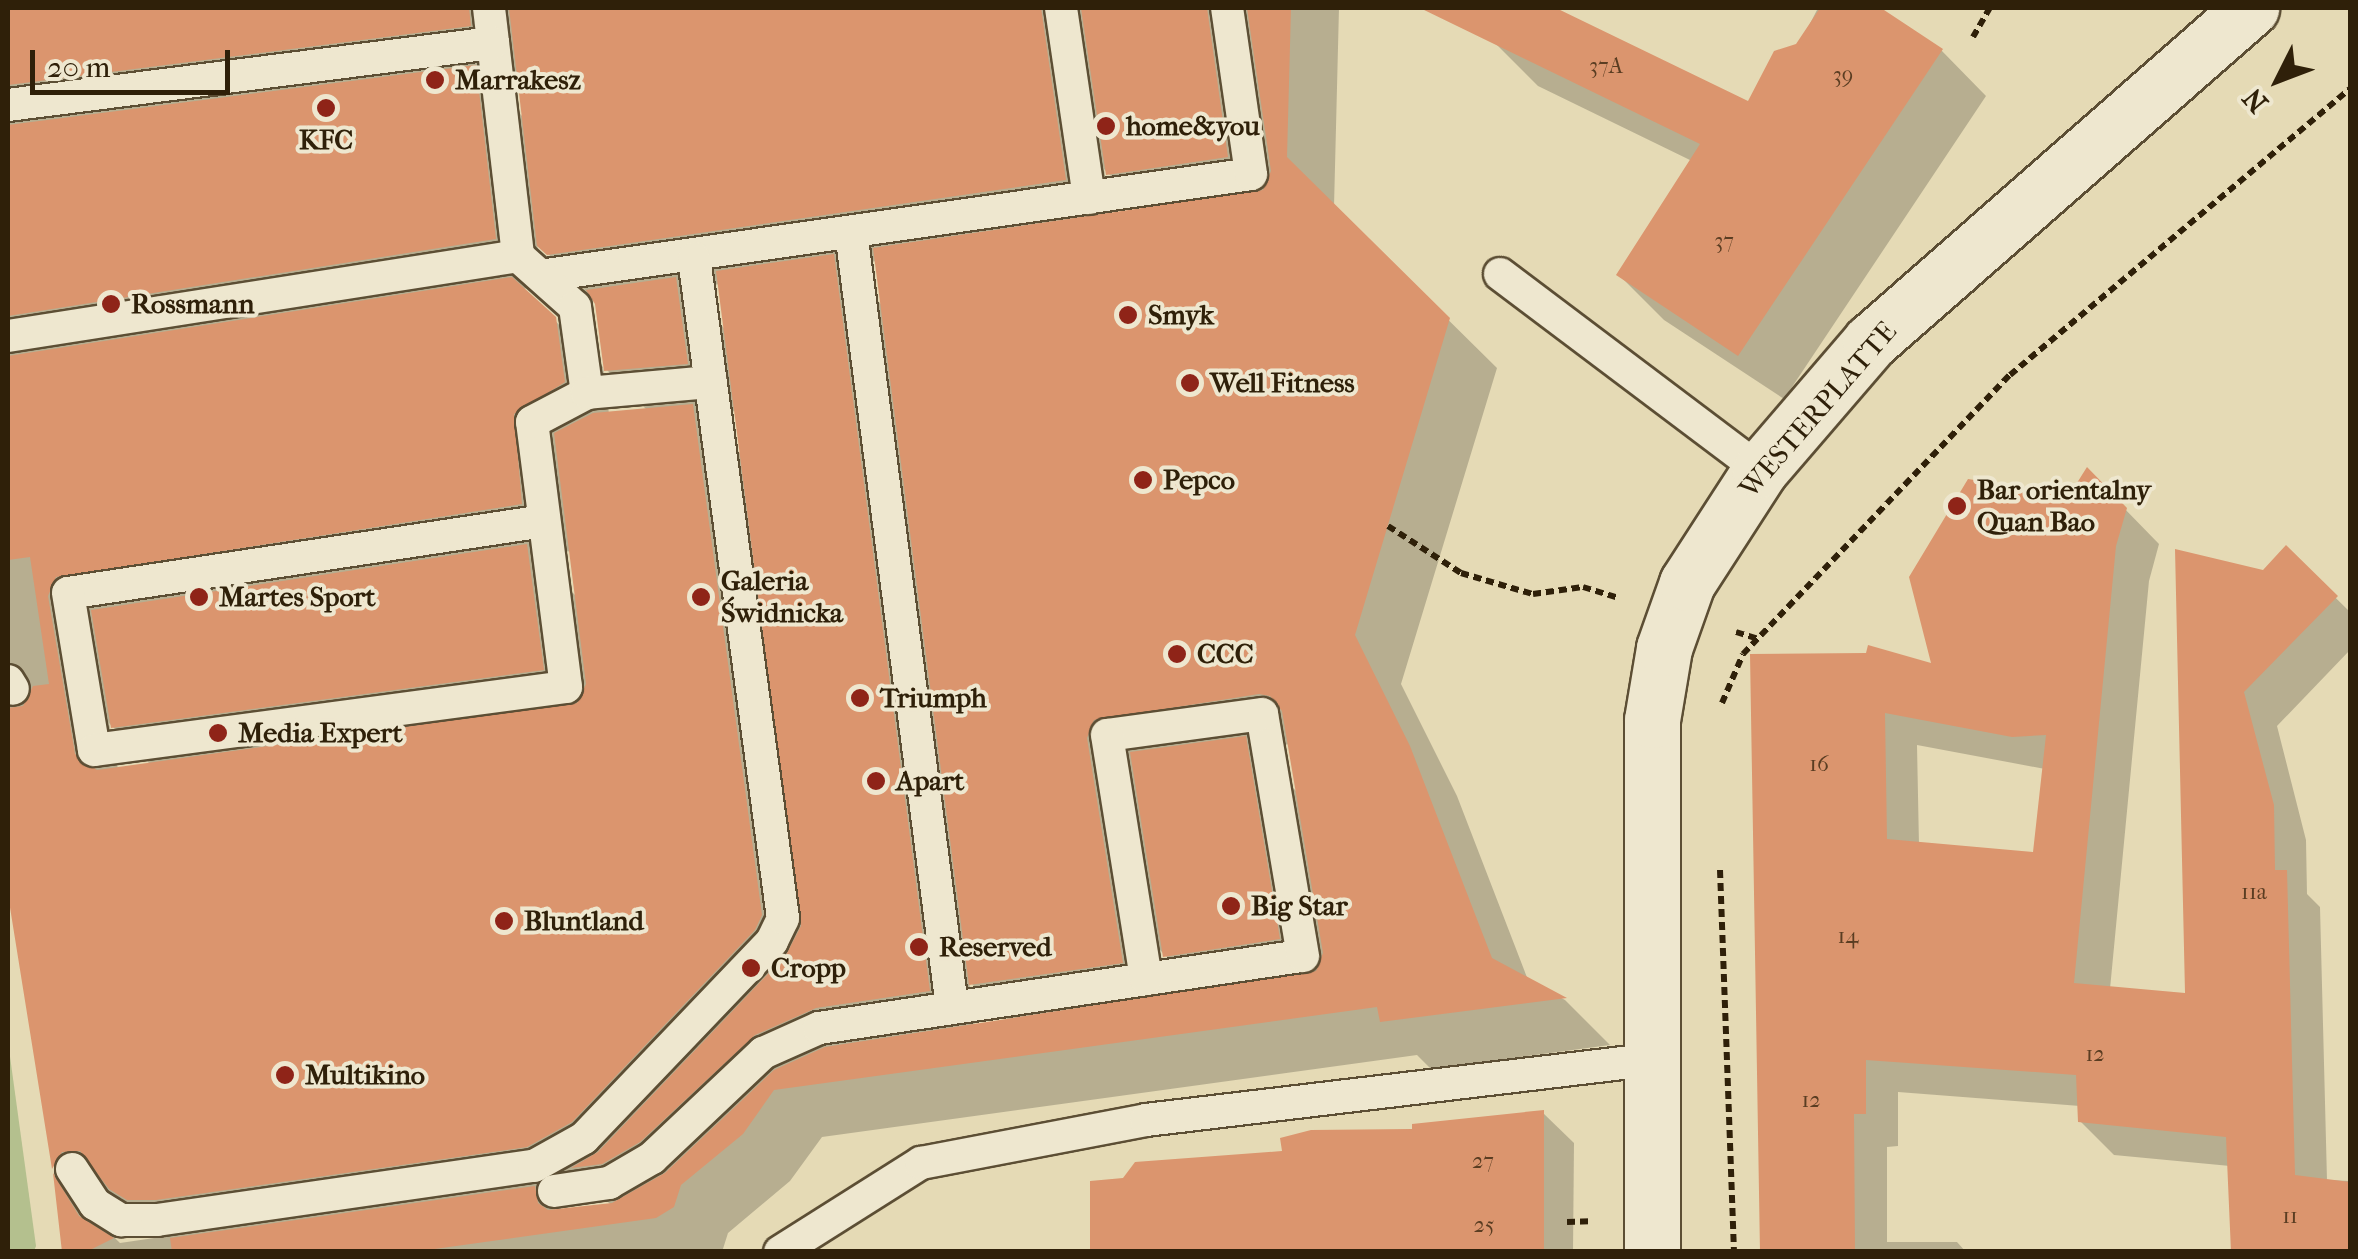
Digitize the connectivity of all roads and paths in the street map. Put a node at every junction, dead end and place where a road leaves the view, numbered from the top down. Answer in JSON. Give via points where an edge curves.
{"nodes":[{"id":1,"x":489,"y":8,"type":"edge"},
{"id":2,"x":1061,"y":8,"type":"edge"},
{"id":3,"x":1227,"y":8,"type":"edge"},
{"id":4,"x":1990,"y":8,"type":"edge"},
{"id":5,"x":2251,"y":8,"type":"edge"},
{"id":6,"x":1973,"y":37,"type":"dead end"},
{"id":7,"x":493,"y":43,"type":"junction"},
{"id":8,"x":2350,"y":89,"type":"edge"},
{"id":9,"x":8,"y":105,"type":"edge"},
{"id":10,"x":1090,"y":198,"type":"junction"},
{"id":11,"x":851,"y":232,"type":"junction"},
{"id":12,"x":518,"y":256,"type":"junction"},
{"id":13,"x":694,"y":258,"type":"junction"},
{"id":14,"x":1500,"y":274,"type":"dead end"},
{"id":15,"x":547,"y":275,"type":"junction"},
{"id":16,"x":8,"y":336,"type":"edge"},
{"id":17,"x":711,"y":382,"type":"junction"},
{"id":18,"x":587,"y":393,"type":"junction"},
{"id":19,"x":1760,"y":470,"type":"junction"},
{"id":20,"x":544,"y":521,"type":"junction"},
{"id":21,"x":1388,"y":526,"type":"dead end"},
{"id":22,"x":1582,"y":587,"type":"dead end"},
{"id":23,"x":1720,"y":707,"type":"dead end"},
{"id":24,"x":1719,"y":852,"type":"dead end"},
{"id":25,"x":1146,"y":978,"type":"junction"},
{"id":26,"x":952,"y":1007,"type":"junction"},
{"id":27,"x":1648,"y":1060,"type":"junction"},
{"id":28,"x":72,"y":1169,"type":"dead end"},
{"id":29,"x":554,"y":1191,"type":"dead end"},
{"id":30,"x":780,"y":1252,"type":"edge"},
{"id":31,"x":1652,"y":1252,"type":"edge"},
{"id":32,"x":1734,"y":1252,"type":"edge"}],
"edges":[{"from":1,"to":7,"type":"lane"},
{"from":2,"to":10,"type":"lane"},
{"from":3,"to":10,"type":"lane","via":[[1251,174]]},
{"from":4,"to":6,"type":"path"},
{"from":5,"to":19,"type":"street","name":"WESTERPLATTE","via":[[1870,342]]},
{"from":7,"to":9,"type":"lane"},
{"from":7,"to":12,"type":"lane"},
{"from":8,"to":23,"type":"path","via":[[2010,375],[1743,654]]},
{"from":10,"to":11,"type":"lane"},
{"from":11,"to":13,"type":"lane"},
{"from":11,"to":26,"type":"lane"},
{"from":12,"to":15,"type":"lane"},
{"from":12,"to":16,"type":"lane"},
{"from":13,"to":15,"type":"lane"},
{"from":13,"to":17,"type":"lane"},
{"from":14,"to":19,"type":"lane"},
{"from":15,"to":18,"type":"lane","via":[[576,307]]},
{"from":17,"to":18,"type":"lane"},
{"from":17,"to":28,"type":"lane","via":[[783,918],[772,942],[584,1138],[534,1166],[157,1220],[121,1220],[95,1204]]},
{"from":18,"to":20,"type":"lane","via":[[532,422]]},
{"from":19,"to":27,"type":"street","name":"WESTERPLATTE","via":[[1687,583],[1664,648],[1652,720]]},
{"from":20,"to":20,"type":"lane","via":[[566,687],[94,750],[68,593]]},
{"from":21,"to":22,"type":"path","via":[[1461,572],[1533,594]]},
{"from":24,"to":32,"type":"path"},
{"from":25,"to":25,"type":"lane","via":[[1106,735],[1262,714],[1303,956]]},
{"from":25,"to":26,"type":"lane"},
{"from":26,"to":29,"type":"lane","via":[[819,1028],[763,1053],[652,1158],[609,1182]]},
{"from":27,"to":30,"type":"lane","via":[[1146,1120],[921,1163]]},
{"from":27,"to":31,"type":"street","name":"WESTERPLATTE"}]}
